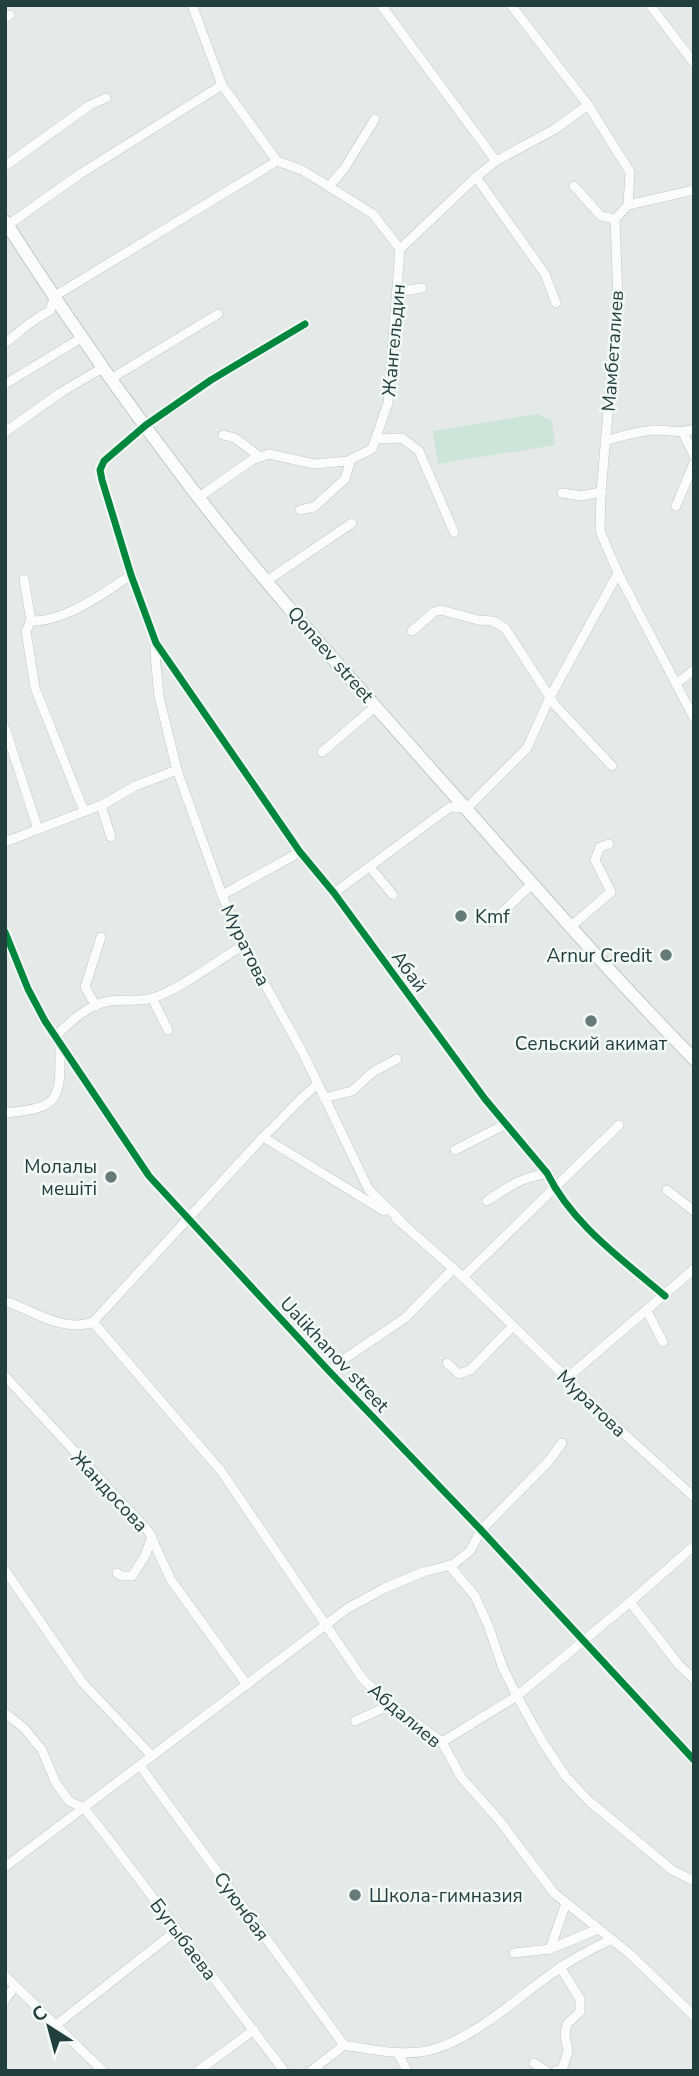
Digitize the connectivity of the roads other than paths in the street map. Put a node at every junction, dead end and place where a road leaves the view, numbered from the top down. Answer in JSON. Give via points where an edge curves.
{"nodes":[{"id":1,"x":192,"y":5,"type":"edge"},
{"id":2,"x":381,"y":5,"type":"edge"},
{"id":3,"x":511,"y":5,"type":"edge"},
{"id":4,"x":650,"y":5,"type":"edge"},
{"id":5,"x":694,"y":63,"type":"edge"},
{"id":6,"x":222,"y":85,"type":"junction"},
{"id":7,"x":106,"y":98,"type":"dead end"},
{"id":8,"x":588,"y":104,"type":"junction"},
{"id":9,"x":375,"y":119,"type":"dead end"},
{"id":10,"x":277,"y":160,"type":"junction"},
{"id":11,"x":496,"y":161,"type":"junction"},
{"id":12,"x":5,"y":166,"type":"edge"},
{"id":13,"x":475,"y":177,"type":"junction"},
{"id":14,"x":330,"y":186,"type":"junction"},
{"id":15,"x":574,"y":186,"type":"dead end"},
{"id":16,"x":694,"y":190,"type":"edge"},
{"id":17,"x":628,"y":205,"type":"junction"},
{"id":18,"x":615,"y":219,"type":"junction"},
{"id":19,"x":7,"y":223,"type":"edge"},
{"id":20,"x":400,"y":249,"type":"junction"},
{"id":21,"x":422,"y":288,"type":"dead end"},
{"id":22,"x":397,"y":292,"type":"junction"},
{"id":23,"x":55,"y":296,"type":"junction"},
{"id":24,"x":556,"y":303,"type":"dead end"},
{"id":25,"x":218,"y":314,"type":"dead end"},
{"id":26,"x":305,"y":324,"type":"dead end"},
{"id":27,"x":83,"y":337,"type":"junction"},
{"id":28,"x":5,"y":343,"type":"edge"},
{"id":29,"x":108,"y":372,"type":"junction"},
{"id":30,"x":5,"y":384,"type":"edge"},
{"id":31,"x":146,"y":425,"type":"junction"},
{"id":32,"x":694,"y":429,"type":"edge"},
{"id":33,"x":5,"y":432,"type":"edge"},
{"id":34,"x":683,"y":433,"type":"junction"},
{"id":35,"x":223,"y":435,"type":"dead end"},
{"id":36,"x":376,"y":439,"type":"junction"},
{"id":37,"x":605,"y":441,"type":"junction"},
{"id":38,"x":694,"y":455,"type":"edge"},
{"id":39,"x":260,"y":457,"type":"junction"},
{"id":40,"x":351,"y":459,"type":"junction"},
{"id":41,"x":694,"y":463,"type":"edge"},
{"id":42,"x":601,"y":492,"type":"junction"},
{"id":43,"x":562,"y":493,"type":"dead end"},
{"id":44,"x":200,"y":497,"type":"junction"},
{"id":45,"x":676,"y":506,"type":"dead end"},
{"id":46,"x":300,"y":510,"type":"dead end"},
{"id":47,"x":352,"y":523,"type":"dead end"},
{"id":48,"x":454,"y":532,"type":"dead end"},
{"id":49,"x":618,"y":573,"type":"junction"},
{"id":50,"x":131,"y":575,"type":"junction"},
{"id":51,"x":24,"y":579,"type":"dead end"},
{"id":52,"x":268,"y":580,"type":"junction"},
{"id":53,"x":480,"y":620,"type":"junction"},
{"id":54,"x":31,"y":621,"type":"junction"},
{"id":55,"x":470,"y":629,"type":"dead end"},
{"id":56,"x":412,"y":631,"type":"dead end"},
{"id":57,"x":156,"y":643,"type":"junction"},
{"id":58,"x":694,"y":670,"type":"edge"},
{"id":59,"x":676,"y":684,"type":"junction"},
{"id":60,"x":550,"y":697,"type":"junction"},
{"id":61,"x":376,"y":706,"type":"junction"},
{"id":62,"x":694,"y":718,"type":"edge"},
{"id":63,"x":5,"y":728,"type":"edge"},
{"id":64,"x":322,"y":752,"type":"dead end"},
{"id":65,"x":612,"y":766,"type":"dead end"},
{"id":66,"x":177,"y":770,"type":"junction"},
{"id":67,"x":101,"y":805,"type":"junction"},
{"id":68,"x":467,"y":808,"type":"junction"},
{"id":69,"x":83,"y":811,"type":"junction"},
{"id":70,"x":38,"y":829,"type":"junction"},
{"id":71,"x":111,"y":837,"type":"dead end"},
{"id":72,"x":5,"y":842,"type":"edge"},
{"id":73,"x":609,"y":844,"type":"dead end"},
{"id":74,"x":300,"y":852,"type":"junction"},
{"id":75,"x":370,"y":867,"type":"junction"},
{"id":76,"x":532,"y":884,"type":"junction"},
{"id":77,"x":334,"y":893,"type":"junction"},
{"id":78,"x":222,"y":895,"type":"junction"},
{"id":79,"x":393,"y":895,"type":"dead end"},
{"id":80,"x":492,"y":922,"type":"dead end"},
{"id":81,"x":570,"y":927,"type":"junction"},
{"id":82,"x":5,"y":932,"type":"edge"},
{"id":83,"x":101,"y":937,"type":"dead end"},
{"id":84,"x":243,"y":945,"type":"junction"},
{"id":85,"x":152,"y":998,"type":"junction"},
{"id":86,"x":96,"y":1006,"type":"junction"},
{"id":87,"x":168,"y":1030,"type":"dead end"},
{"id":88,"x":58,"y":1041,"type":"junction"},
{"id":89,"x":693,"y":1057,"type":"edge"},
{"id":90,"x":397,"y":1059,"type":"dead end"},
{"id":91,"x":318,"y":1084,"type":"junction"},
{"id":92,"x":324,"y":1098,"type":"junction"},
{"id":93,"x":5,"y":1113,"type":"edge"},
{"id":94,"x":506,"y":1124,"type":"junction"},
{"id":95,"x":619,"y":1125,"type":"dead end"},
{"id":96,"x":262,"y":1138,"type":"junction"},
{"id":97,"x":455,"y":1150,"type":"dead end"},
{"id":98,"x":548,"y":1174,"type":"junction"},
{"id":99,"x":554,"y":1187,"type":"junction"},
{"id":100,"x":667,"y":1190,"type":"dead end"},
{"id":101,"x":487,"y":1201,"type":"dead end"},
{"id":102,"x":694,"y":1211,"type":"edge"},
{"id":103,"x":188,"y":1218,"type":"junction"},
{"id":104,"x":401,"y":1221,"type":"junction"},
{"id":105,"x":453,"y":1269,"type":"junction"},
{"id":106,"x":694,"y":1269,"type":"edge"},
{"id":107,"x":463,"y":1277,"type":"junction"},
{"id":108,"x":664,"y":1296,"type":"junction"},
{"id":109,"x":5,"y":1301,"type":"edge"},
{"id":110,"x":647,"y":1311,"type":"junction"},
{"id":111,"x":93,"y":1322,"type":"junction"},
{"id":112,"x":513,"y":1326,"type":"junction"},
{"id":113,"x":663,"y":1342,"type":"dead end"},
{"id":114,"x":447,"y":1363,"type":"dead end"},
{"id":115,"x":328,"y":1370,"type":"junction"},
{"id":116,"x":5,"y":1376,"type":"edge"},
{"id":117,"x":567,"y":1378,"type":"junction"},
{"id":118,"x":562,"y":1443,"type":"dead end"},
{"id":119,"x":694,"y":1497,"type":"edge"},
{"id":120,"x":481,"y":1530,"type":"junction"},
{"id":121,"x":152,"y":1537,"type":"junction"},
{"id":122,"x":694,"y":1546,"type":"edge"},
{"id":123,"x":449,"y":1565,"type":"junction"},
{"id":124,"x":5,"y":1570,"type":"edge"},
{"id":125,"x":117,"y":1573,"type":"dead end"},
{"id":126,"x":630,"y":1602,"type":"junction"},
{"id":127,"x":327,"y":1624,"type":"junction"},
{"id":128,"x":583,"y":1640,"type":"junction"},
{"id":129,"x":694,"y":1679,"type":"edge"},
{"id":130,"x":247,"y":1685,"type":"junction"},
{"id":131,"x":517,"y":1696,"type":"junction"},
{"id":132,"x":390,"y":1704,"type":"junction"},
{"id":133,"x":5,"y":1713,"type":"edge"},
{"id":134,"x":355,"y":1721,"type":"dead end"},
{"id":135,"x":442,"y":1742,"type":"junction"},
{"id":136,"x":152,"y":1756,"type":"junction"},
{"id":137,"x":694,"y":1760,"type":"edge"},
{"id":138,"x":140,"y":1766,"type":"junction"},
{"id":139,"x":83,"y":1808,"type":"junction"},
{"id":140,"x":5,"y":1867,"type":"edge"},
{"id":141,"x":694,"y":1881,"type":"edge"},
{"id":142,"x":566,"y":1903,"type":"junction"},
{"id":143,"x":598,"y":1929,"type":"junction"},
{"id":144,"x":177,"y":1930,"type":"junction"},
{"id":145,"x":610,"y":1940,"type":"junction"},
{"id":146,"x":550,"y":1949,"type":"junction"},
{"id":147,"x":514,"y":1953,"type":"dead end"},
{"id":148,"x":560,"y":1967,"type":"junction"},
{"id":149,"x":5,"y":1976,"type":"edge"},
{"id":150,"x":15,"y":1986,"type":"junction"},
{"id":151,"x":5,"y":2000,"type":"edge"},
{"id":152,"x":694,"y":2016,"type":"edge"},
{"id":153,"x":56,"y":2025,"type":"junction"},
{"id":154,"x":254,"y":2030,"type":"junction"},
{"id":155,"x":345,"y":2045,"type":"junction"},
{"id":156,"x":398,"y":2053,"type":"junction"},
{"id":157,"x":534,"y":2063,"type":"dead end"},
{"id":158,"x":103,"y":2071,"type":"edge"},
{"id":159,"x":198,"y":2071,"type":"edge"},
{"id":160,"x":284,"y":2071,"type":"edge"},
{"id":161,"x":311,"y":2071,"type":"edge"},
{"id":162,"x":407,"y":2071,"type":"edge"},
{"id":163,"x":546,"y":2071,"type":"edge"},
{"id":164,"x":556,"y":2071,"type":"edge"}],
"edges":[{"from":1,"to":6,"type":"street"},
{"from":2,"to":11,"type":"street"},
{"from":3,"to":8,"type":"street"},
{"from":4,"to":5,"type":"street"},
{"from":6,"to":10,"type":"street"},
{"from":6,"to":19,"type":"street"},
{"from":7,"to":12,"type":"street","via":[[90,104]]},
{"from":8,"to":11,"type":"street","via":[[555,129]]},
{"from":8,"to":17,"type":"street","via":[[630,172]]},
{"from":9,"to":14,"type":"street"},
{"from":10,"to":14,"type":"street"},
{"from":10,"to":23,"type":"street"},
{"from":11,"to":13,"type":"street"},
{"from":13,"to":20,"type":"street"},
{"from":13,"to":24,"type":"street","via":[[545,274]]},
{"from":14,"to":20,"type":"street","via":[[373,214]]},
{"from":15,"to":18,"type":"street","via":[[601,216]]},
{"from":16,"to":17,"type":"street"},
{"from":17,"to":18,"type":"street"},
{"from":18,"to":37,"type":"street","name":"Мамбеталиев","via":[[618,299]]},
{"from":19,"to":23,"type":"main road","name":"Qonaev street"},
{"from":20,"to":22,"type":"street","name":"Жангельдин"},
{"from":21,"to":22,"type":"street"},
{"from":22,"to":36,"type":"street","name":"Жангельдин","via":[[388,403]]},
{"from":23,"to":27,"type":"main road","name":"Qonaev street"},
{"from":23,"to":28,"type":"street","via":[[50,311]]},
{"from":25,"to":29,"type":"street"},
{"from":26,"to":31,"type":"street"},
{"from":27,"to":29,"type":"main road","name":"Qonaev street"},
{"from":27,"to":30,"type":"street"},
{"from":29,"to":31,"type":"main road","name":"Qonaev street"},
{"from":29,"to":33,"type":"street","via":[[60,393]]},
{"from":31,"to":44,"type":"main road","name":"Qonaev street"},
{"from":31,"to":50,"type":"street","via":[[104,461],[100,470]]},
{"from":32,"to":34,"type":"street"},
{"from":34,"to":37,"type":"street","via":[[631,432]]},
{"from":34,"to":38,"type":"street"},
{"from":35,"to":39,"type":"street","via":[[235,438]]},
{"from":36,"to":40,"type":"street","via":[[372,449]]},
{"from":36,"to":48,"type":"street","via":[[401,438],[419,451]]},
{"from":37,"to":42,"type":"street","name":"Мамбеталиев"},
{"from":39,"to":40,"type":"street","via":[[269,454],[314,464]]},
{"from":39,"to":44,"type":"street"},
{"from":40,"to":46,"type":"street","via":[[345,479],[314,507]]},
{"from":41,"to":45,"type":"street"},
{"from":42,"to":43,"type":"street"},
{"from":42,"to":49,"type":"street","name":"Мамбеталиев","via":[[600,531]]},
{"from":44,"to":52,"type":"main road","name":"Qonaev street"},
{"from":47,"to":52,"type":"street"},
{"from":49,"to":59,"type":"street","name":"Мамбеталиев"},
{"from":49,"to":60,"type":"street"},
{"from":50,"to":54,"type":"street","via":[[93,601],[41,622]]},
{"from":50,"to":57,"type":"street"},
{"from":51,"to":54,"type":"street"},
{"from":52,"to":61,"type":"main road","name":"Qonaev street"},
{"from":53,"to":55,"type":"street"},
{"from":53,"to":56,"type":"street","via":[[441,610]]},
{"from":53,"to":60,"type":"street","via":[[505,628]]},
{"from":54,"to":69,"type":"street","via":[[26,631],[35,688]]},
{"from":57,"to":66,"type":"street","name":"Муратова","via":[[159,697]]},
{"from":57,"to":74,"type":"street","name":"Абай"},
{"from":58,"to":59,"type":"street"},
{"from":59,"to":62,"type":"street","name":"Мамбеталиев"},
{"from":60,"to":65,"type":"street"},
{"from":60,"to":68,"type":"street","via":[[527,748]]},
{"from":61,"to":64,"type":"street"},
{"from":61,"to":68,"type":"main road","name":"Qonaev street"},
{"from":63,"to":70,"type":"street"},
{"from":66,"to":67,"type":"street"},
{"from":66,"to":78,"type":"street","name":"Муратова"},
{"from":67,"to":69,"type":"street"},
{"from":67,"to":71,"type":"street"},
{"from":68,"to":75,"type":"street","via":[[450,807]]},
{"from":68,"to":76,"type":"main road","name":"Qonaev street"},
{"from":69,"to":70,"type":"street"},
{"from":70,"to":72,"type":"street"},
{"from":73,"to":81,"type":"street","via":[[600,847],[595,860],[611,892]]},
{"from":74,"to":77,"type":"street","name":"Абай"},
{"from":74,"to":78,"type":"street"},
{"from":75,"to":77,"type":"street"},
{"from":75,"to":79,"type":"street"},
{"from":76,"to":80,"type":"street"},
{"from":76,"to":81,"type":"main road","name":"Qonaev street"},
{"from":77,"to":94,"type":"street","name":"Абай"},
{"from":78,"to":84,"type":"street","name":"Муратова"},
{"from":81,"to":89,"type":"main road","name":"Qonaev street"},
{"from":82,"to":88,"type":"street","name":"Ualikhanov street","via":[[28,989]]},
{"from":83,"to":86,"type":"street","via":[[85,987]]},
{"from":84,"to":85,"type":"street"},
{"from":84,"to":91,"type":"street","name":"Муратова"},
{"from":85,"to":86,"type":"street"},
{"from":85,"to":87,"type":"street"},
{"from":86,"to":88,"type":"street","via":[[82,1014]]},
{"from":88,"to":93,"type":"street","via":[[60,1086],[54,1099],[42,1108]]},
{"from":88,"to":103,"type":"street","name":"Ualikhanov street","via":[[149,1176]]},
{"from":90,"to":92,"type":"street","via":[[352,1091]]},
{"from":91,"to":92,"type":"street","name":"Муратова"},
{"from":91,"to":96,"type":"street"},
{"from":92,"to":104,"type":"street","name":"Муратова","via":[[369,1191]]},
{"from":94,"to":97,"type":"street"},
{"from":94,"to":98,"type":"street","name":"Абай"},
{"from":95,"to":99,"type":"street"},
{"from":96,"to":103,"type":"street"},
{"from":96,"to":104,"type":"street","name":"Муратова"},
{"from":98,"to":99,"type":"street","name":"Абай"},
{"from":98,"to":101,"type":"street","via":[[512,1184]]},
{"from":99,"to":107,"type":"street"},
{"from":99,"to":108,"type":"street","name":"Абай","via":[[589,1230]]},
{"from":100,"to":102,"type":"street"},
{"from":103,"to":111,"type":"street"},
{"from":103,"to":115,"type":"street","name":"Ualikhanov street"},
{"from":104,"to":105,"type":"street","name":"Муратова"},
{"from":105,"to":107,"type":"street","name":"Муратова"},
{"from":105,"to":115,"type":"street","via":[[405,1318]]},
{"from":106,"to":108,"type":"street"},
{"from":107,"to":112,"type":"street","name":"Муратова"},
{"from":108,"to":110,"type":"street"},
{"from":109,"to":111,"type":"street","via":[[60,1324],[79,1327]]},
{"from":110,"to":113,"type":"street"},
{"from":110,"to":117,"type":"street"},
{"from":111,"to":127,"type":"street","name":"Абдалиев","via":[[221,1471]]},
{"from":112,"to":114,"type":"street","via":[[470,1370],[459,1374]]},
{"from":112,"to":117,"type":"street","name":"Муратова"},
{"from":115,"to":120,"type":"street","name":"Ualikhanov street"},
{"from":116,"to":121,"type":"street","name":"Жандосова"},
{"from":117,"to":119,"type":"street","name":"Муратова"},
{"from":118,"to":120,"type":"street"},
{"from":120,"to":123,"type":"street","via":[[470,1551]]},
{"from":120,"to":128,"type":"street","name":"Ualikhanov street"},
{"from":121,"to":125,"type":"street","via":[[132,1576]]},
{"from":121,"to":130,"type":"street","name":"Жандосова","via":[[171,1580]]},
{"from":122,"to":126,"type":"street"},
{"from":123,"to":127,"type":"street","via":[[384,1588]]},
{"from":123,"to":131,"type":"street","via":[[475,1597]]},
{"from":124,"to":136,"type":"street","via":[[82,1682]]},
{"from":126,"to":128,"type":"street"},
{"from":126,"to":129,"type":"street"},
{"from":127,"to":130,"type":"street"},
{"from":127,"to":132,"type":"street","name":"Абдалиев","via":[[362,1678]]},
{"from":128,"to":131,"type":"street"},
{"from":128,"to":137,"type":"street","name":"Ualikhanov street"},
{"from":130,"to":136,"type":"street"},
{"from":131,"to":135,"type":"street"},
{"from":131,"to":141,"type":"street","via":[[560,1768],[589,1801],[672,1870]]},
{"from":132,"to":134,"type":"street"},
{"from":132,"to":135,"type":"street","name":"Абдалиев"},
{"from":133,"to":139,"type":"street","name":"Бугыбаева","via":[[42,1750],[69,1801]]},
{"from":135,"to":142,"type":"street","name":"Абдалиев","via":[[461,1777]]},
{"from":136,"to":138,"type":"street"},
{"from":138,"to":139,"type":"street"},
{"from":138,"to":155,"type":"street","name":"Суюнбая"},
{"from":139,"to":140,"type":"street"},
{"from":139,"to":144,"type":"street","name":"Бугыбаева"},
{"from":142,"to":143,"type":"street","name":"Абдалиев"},
{"from":142,"to":146,"type":"street"},
{"from":143,"to":145,"type":"street","name":"Абдалиев"},
{"from":143,"to":146,"type":"street"},
{"from":144,"to":153,"type":"street"},
{"from":144,"to":154,"type":"street","name":"Бугыбаева"},
{"from":145,"to":148,"type":"street"},
{"from":145,"to":152,"type":"street","name":"Абдалиев"},
{"from":146,"to":147,"type":"street"},
{"from":148,"to":156,"type":"street","via":[[444,2046]]},
{"from":148,"to":164,"type":"street","via":[[580,1999],[580,2012],[568,2024],[568,2051],[562,2070]]},
{"from":149,"to":150,"type":"street"},
{"from":150,"to":151,"type":"street"},
{"from":150,"to":153,"type":"street"},
{"from":153,"to":158,"type":"street"},
{"from":154,"to":159,"type":"street"},
{"from":154,"to":160,"type":"street","name":"Бугыбаева"},
{"from":155,"to":156,"type":"street"},
{"from":155,"to":161,"type":"street"},
{"from":156,"to":162,"type":"street"},
{"from":157,"to":163,"type":"street"}]}
